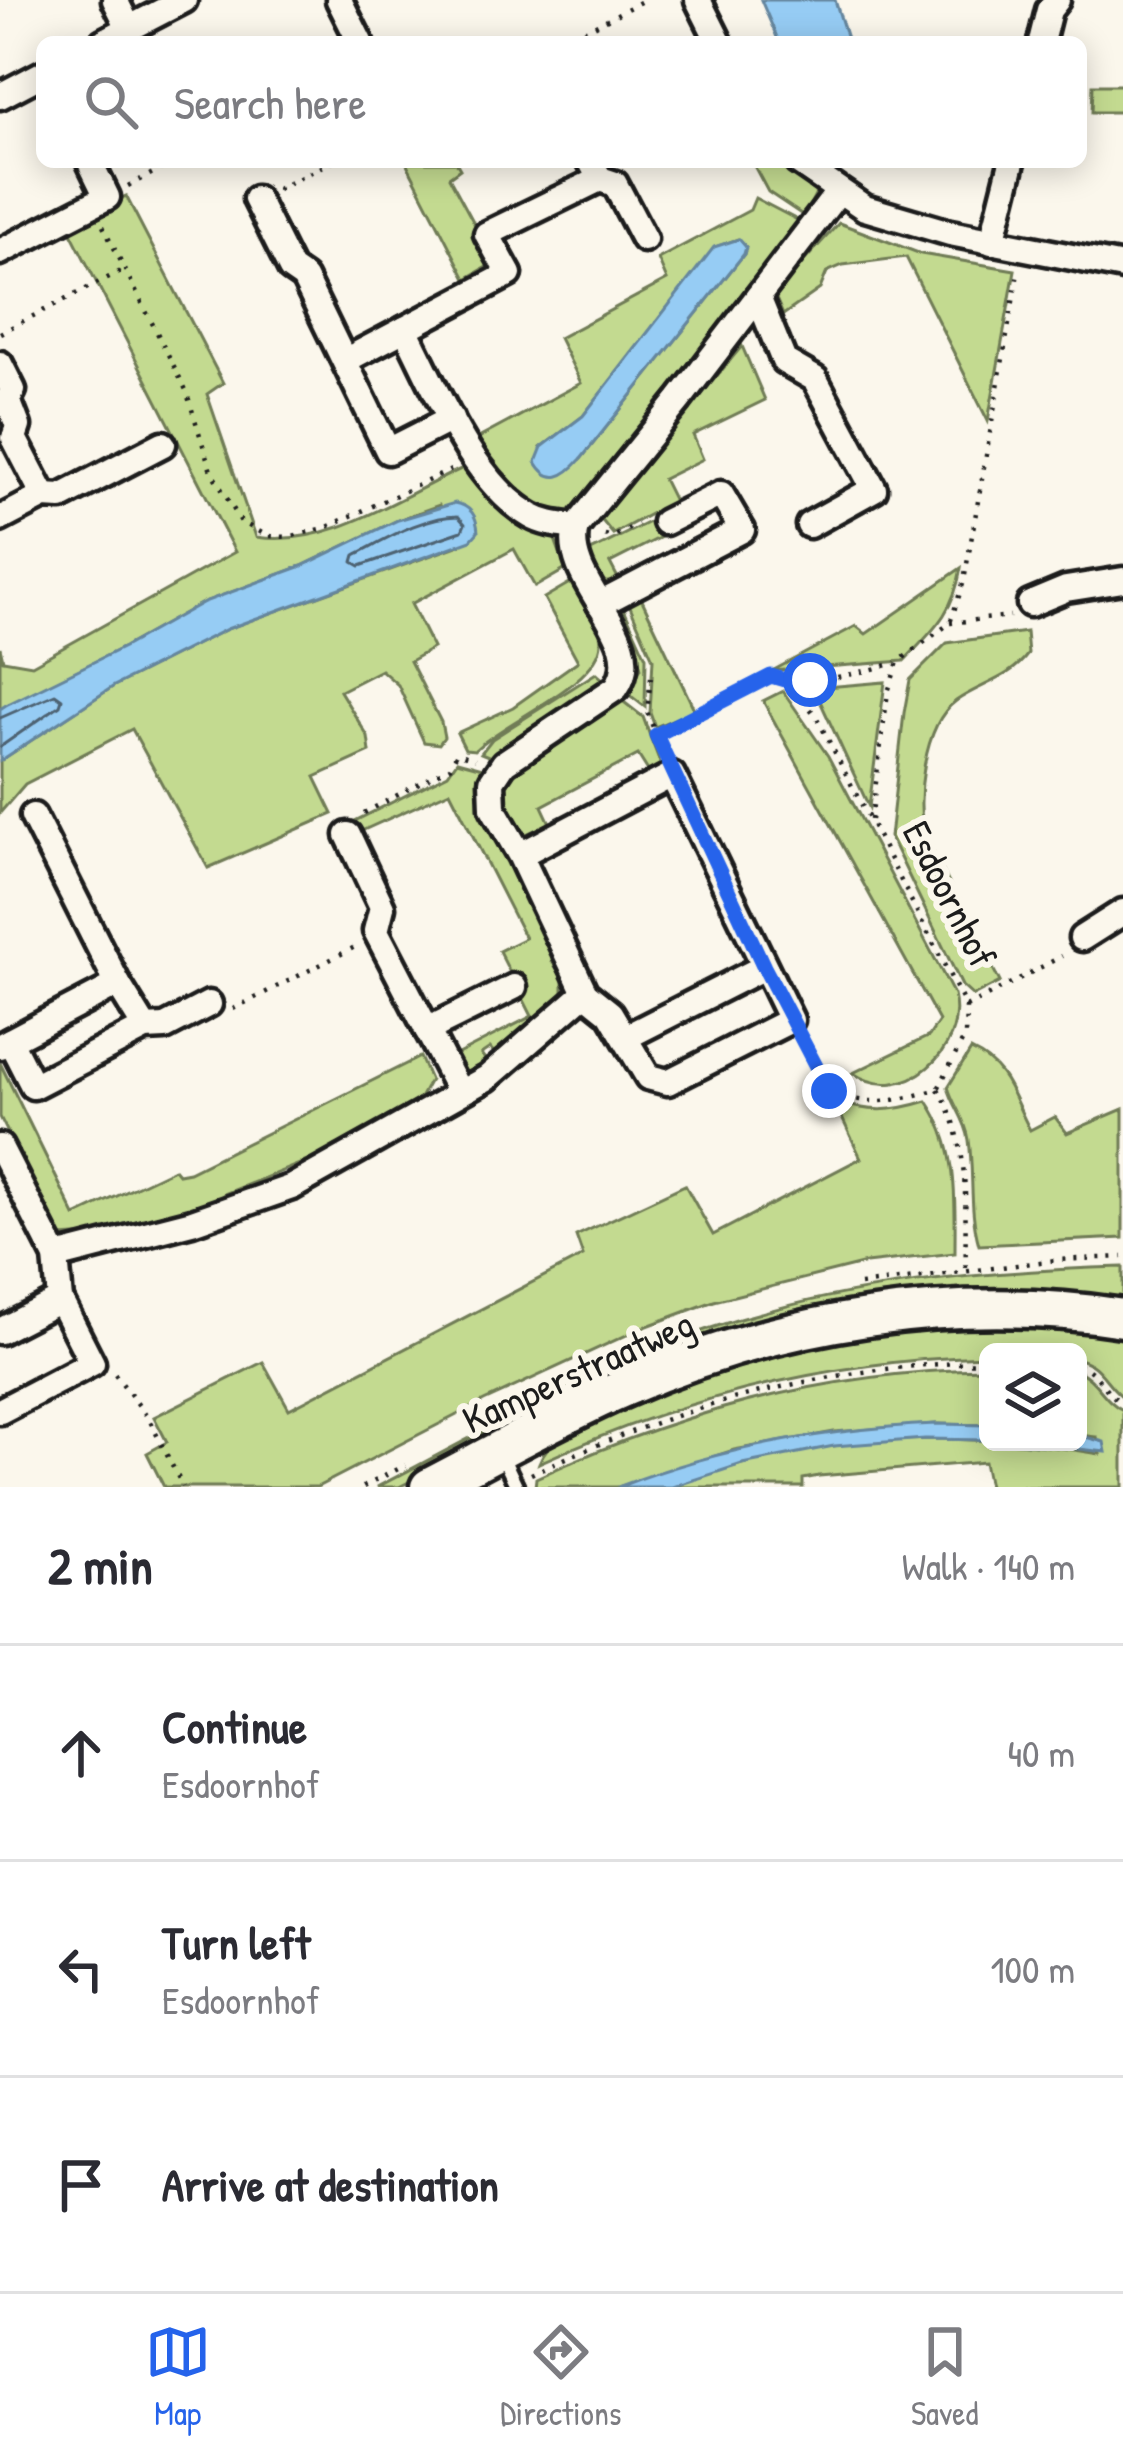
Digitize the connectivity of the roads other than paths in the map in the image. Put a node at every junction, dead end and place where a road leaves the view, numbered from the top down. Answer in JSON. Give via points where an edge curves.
{"nodes":[{"id":1,"x":115,"y":0,"type":"edge"},
{"id":2,"x":184,"y":0,"type":"edge"},
{"id":3,"x":339,"y":0,"type":"edge"},
{"id":4,"x":698,"y":0,"type":"edge"},
{"id":5,"x":1058,"y":0,"type":"edge"},
{"id":6,"x":129,"y":28,"type":"junction"},
{"id":7,"x":114,"y":36,"type":"edge"},
{"id":8,"x":357,"y":36,"type":"edge"},
{"id":9,"x":716,"y":36,"type":"edge"},
{"id":10,"x":1042,"y":36,"type":"edge"},
{"id":11,"x":36,"y":77,"type":"edge"},
{"id":12,"x":0,"y":96,"type":"edge"},
{"id":13,"x":92,"y":168,"type":"edge"},
{"id":14,"x":806,"y":168,"type":"edge"},
{"id":15,"x":1010,"y":168,"type":"edge"},
{"id":16,"x":595,"y":171,"type":"edge"},
{"id":17,"x":838,"y":193,"type":"junction"},
{"id":18,"x":256,"y":199,"type":"road end"},
{"id":19,"x":644,"y":239,"type":"dead end"},
{"id":20,"x":992,"y":242,"type":"junction"},
{"id":21,"x":0,"y":252,"type":"edge"},
{"id":22,"x":1123,"y":266,"type":"edge"},
{"id":23,"x":758,"y":297,"type":"junction"},
{"id":24,"x":406,"y":329,"type":"junction"},
{"id":25,"x":346,"y":360,"type":"junction"},
{"id":26,"x":0,"y":364,"type":"edge"},
{"id":27,"x":451,"y":419,"type":"junction"},
{"id":28,"x":7,"y":442,"type":"edge"},
{"id":29,"x":163,"y":444,"type":"dead end"},
{"id":30,"x":44,"y":496,"type":"junction"},
{"id":31,"x":0,"y":519,"type":"edge"},
{"id":32,"x":664,"y":522,"type":"road end"},
{"id":33,"x":809,"y":525,"type":"dead end"},
{"id":34,"x":577,"y":527,"type":"junction"},
{"id":35,"x":1123,"y":580,"type":"edge"},
{"id":36,"x":600,"y":604,"type":"junction"},
{"id":37,"x":1030,"y":604,"type":"road end"},
{"id":38,"x":33,"y":816,"type":"dead end"},
{"id":39,"x":348,"y":835,"type":"road end"},
{"id":40,"x":520,"y":855,"type":"junction"},
{"id":41,"x":1123,"y":912,"type":"edge"},
{"id":42,"x":1082,"y":938,"type":"road end"},
{"id":43,"x":764,"y":967,"type":"junction"},
{"id":44,"x":118,"y":984,"type":"junction"},
{"id":45,"x":514,"y":986,"type":"dead end"},
{"id":46,"x":585,"y":993,"type":"junction"},
{"id":47,"x":209,"y":1004,"type":"road end"},
{"id":48,"x":145,"y":1028,"type":"junction"},
{"id":49,"x":427,"y":1030,"type":"junction"},
{"id":50,"x":626,"y":1037,"type":"junction"},
{"id":51,"x":5,"y":1043,"type":"edge"},
{"id":52,"x":459,"y":1091,"type":"junction"},
{"id":53,"x":0,"y":1148,"type":"edge"},
{"id":54,"x":56,"y":1258,"type":"junction"},
{"id":55,"x":60,"y":1300,"type":"junction"},
{"id":56,"x":1123,"y":1318,"type":"edge"},
{"id":57,"x":0,"y":1331,"type":"edge"},
{"id":58,"x":0,"y":1412,"type":"edge"},
{"id":59,"x":510,"y":1473,"type":"edge"},
{"id":60,"x":429,"y":1487,"type":"edge"}],
"edges":[{"from":1,"to":6,"type":"street"},
{"from":2,"to":6,"type":"street"},
{"from":3,"to":8,"type":"street"},
{"from":4,"to":9,"type":"street"},
{"from":5,"to":10,"type":"street"},
{"from":6,"to":7,"type":"street"},
{"from":11,"to":12,"type":"street"},
{"from":13,"to":21,"type":"street","via":[[100,200]]},
{"from":14,"to":17,"type":"street"},
{"from":15,"to":20,"type":"street"},
{"from":16,"to":19,"type":"street","via":[[615,184]]},
{"from":16,"to":24,"type":"street","via":[[488,233],[509,274]]},
{"from":17,"to":20,"type":"street","via":[[865,208]]},
{"from":17,"to":23,"type":"street"},
{"from":18,"to":25,"type":"street"},
{"from":20,"to":22,"type":"street"},
{"from":23,"to":33,"type":"street","via":[[784,361],[815,380],[874,489]]},
{"from":23,"to":34,"type":"street"},
{"from":24,"to":25,"type":"street"},
{"from":24,"to":27,"type":"street"},
{"from":25,"to":27,"type":"street","via":[[388,451]]},
{"from":26,"to":28,"type":"street","via":[[14,390],[8,400],[18,426]]},
{"from":27,"to":34,"type":"street","via":[[476,461],[531,516]]},
{"from":28,"to":30,"type":"street"},
{"from":29,"to":30,"type":"street","via":[[61,497]]},
{"from":30,"to":31,"type":"street"},
{"from":32,"to":36,"type":"street","via":[[721,494],[742,530]]},
{"from":34,"to":36,"type":"street","via":[[573,552]]},
{"from":35,"to":37,"type":"street"},
{"from":36,"to":40,"type":"street","via":[[625,655],[623,677],[492,781],[493,808]]},
{"from":38,"to":44,"type":"street"},
{"from":39,"to":49,"type":"street","via":[[382,907],[376,932]]},
{"from":40,"to":43,"type":"street","via":[[672,776]]},
{"from":40,"to":46,"type":"street"},
{"from":41,"to":42,"type":"street"},
{"from":43,"to":50,"type":"street"},
{"from":43,"to":50,"type":"street","via":[[791,1020],[668,1082],[648,1077]]},
{"from":44,"to":48,"type":"street"},
{"from":44,"to":51,"type":"street"},
{"from":45,"to":49,"type":"street"},
{"from":46,"to":50,"type":"street"},
{"from":46,"to":52,"type":"street","via":[[487,1078]]},
{"from":47,"to":48,"type":"street","via":[[165,1027]]},
{"from":48,"to":51,"type":"street","via":[[33,1085]]},
{"from":49,"to":52,"type":"street"},
{"from":52,"to":54,"type":"street","via":[[292,1187]]},
{"from":53,"to":54,"type":"street"},
{"from":54,"to":55,"type":"street"},
{"from":55,"to":57,"type":"street"},
{"from":55,"to":58,"type":"street","via":[[92,1363]]},
{"from":56,"to":59,"type":"main road","name":"Kamperstraatweg","via":[[952,1310],[804,1330],[622,1389]]},
{"from":59,"to":60,"type":"main road","name":"Kamperstraatweg"}]}
